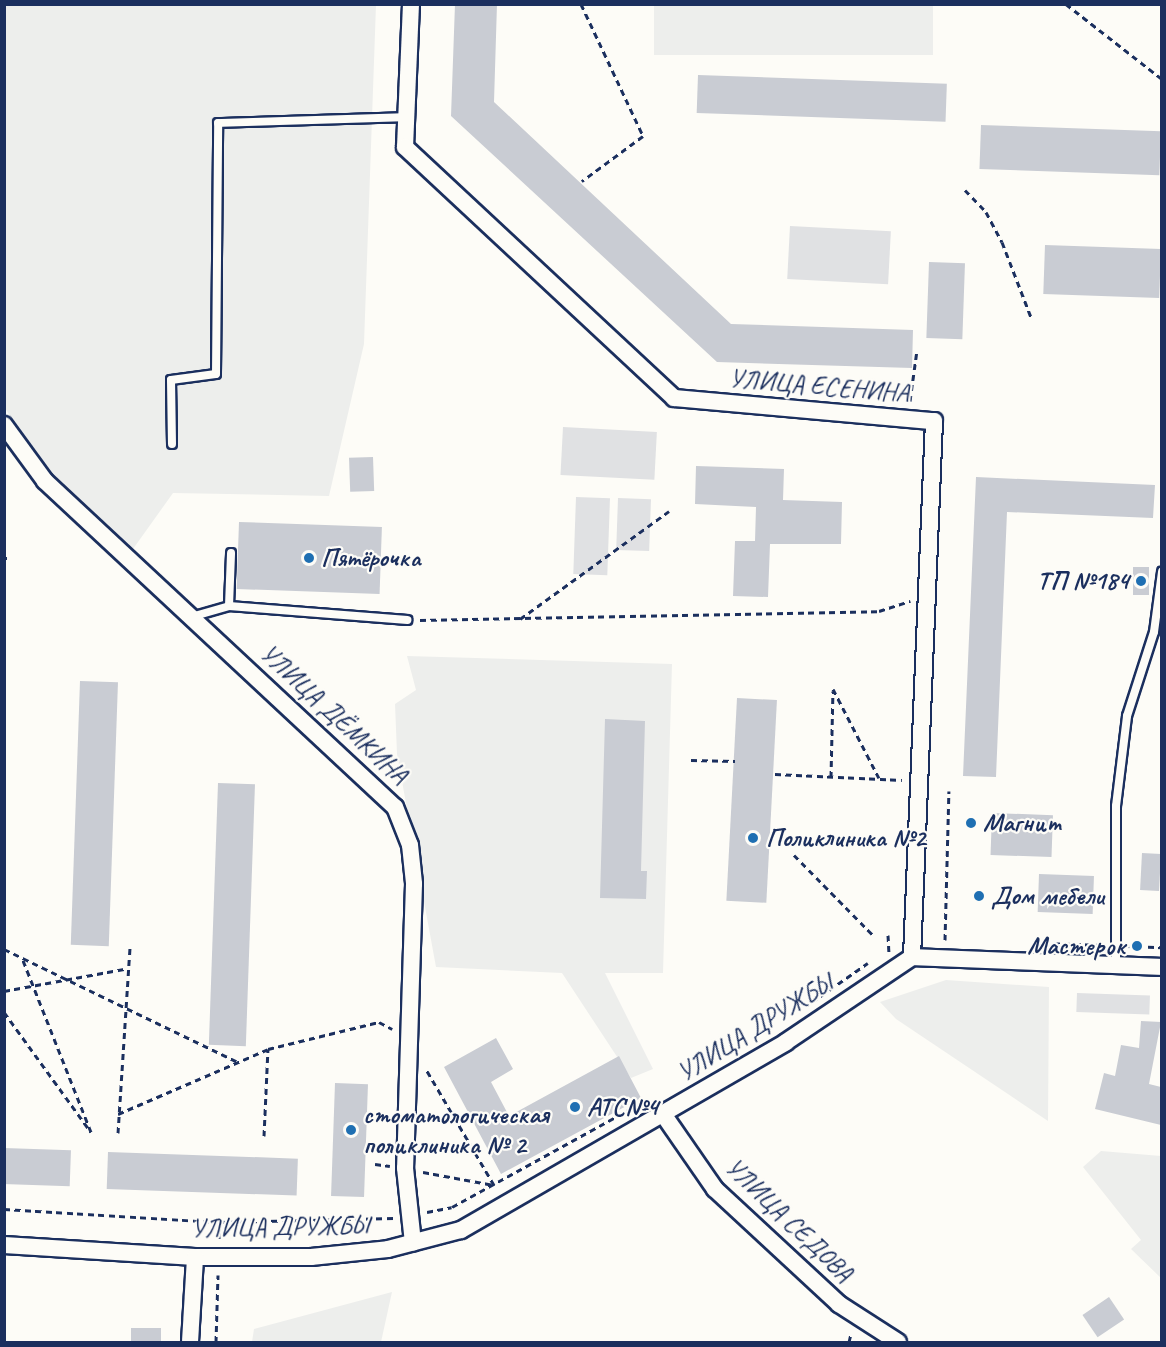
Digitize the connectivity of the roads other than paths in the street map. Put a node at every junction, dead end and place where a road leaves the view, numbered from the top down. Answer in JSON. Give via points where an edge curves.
{"nodes":[{"id":1,"x":411,"y":4,"type":"edge"},
{"id":2,"x":406,"y":117,"type":"junction"},
{"id":3,"x":4,"y":425,"type":"edge"},
{"id":4,"x":172,"y":444,"type":"dead end"},
{"id":5,"x":231,"y":553,"type":"dead end"},
{"id":6,"x":1161,"y":572,"type":"edge"},
{"id":7,"x":229,"y":606,"type":"junction"},
{"id":8,"x":190,"y":617,"type":"junction"},
{"id":9,"x":407,"y":620,"type":"road end"},
{"id":10,"x":912,"y":954,"type":"junction"},
{"id":11,"x":1116,"y":965,"type":"junction"},
{"id":12,"x":1161,"y":968,"type":"edge"},
{"id":13,"x":663,"y":1114,"type":"junction"},
{"id":14,"x":413,"y":1243,"type":"junction"},
{"id":15,"x":4,"y":1245,"type":"edge"},
{"id":16,"x":195,"y":1257,"type":"junction"},
{"id":17,"x":190,"y":1342,"type":"edge"},
{"id":18,"x":898,"y":1342,"type":"edge"}],
"edges":[{"from":1,"to":2,"type":"street","name":"УЛИЦА ЕСЕНИНА"},
{"from":2,"to":4,"type":"lane","via":[[218,123],[216,374],[171,380]]},
{"from":2,"to":10,"type":"street","name":"УЛИЦА ЕСЕНИНА","via":[[405,147],[674,398],[934,421]]},
{"from":3,"to":8,"type":"street","name":"УЛИЦА ДЁМКИНА","via":[[45,481]]},
{"from":5,"to":7,"type":"lane"},
{"from":6,"to":11,"type":"lane","via":[[1154,632],[1127,716],[1116,806]]},
{"from":7,"to":8,"type":"lane"},
{"from":7,"to":9,"type":"lane"},
{"from":8,"to":14,"type":"street","name":"УЛИЦА ДЁМКИНА","via":[[395,807],[410,844],[414,884],[405,1168]]},
{"from":10,"to":11,"type":"street"},
{"from":10,"to":13,"type":"street","name":"УЛИЦА ДРУЖБЫ","via":[[786,1042]]},
{"from":11,"to":12,"type":"street"},
{"from":13,"to":14,"type":"street","name":"УЛИЦА ДРУЖБЫ","via":[[461,1230]]},
{"from":13,"to":18,"type":"street","name":"УЛИЦА СЕДОВА","via":[[715,1189],[839,1304]]},
{"from":14,"to":16,"type":"street","name":"УЛИЦА ДРУЖБЫ","via":[[355,1255]]},
{"from":15,"to":16,"type":"street","name":"УЛИЦА ДРУЖБЫ"},
{"from":16,"to":17,"type":"street"}]}
